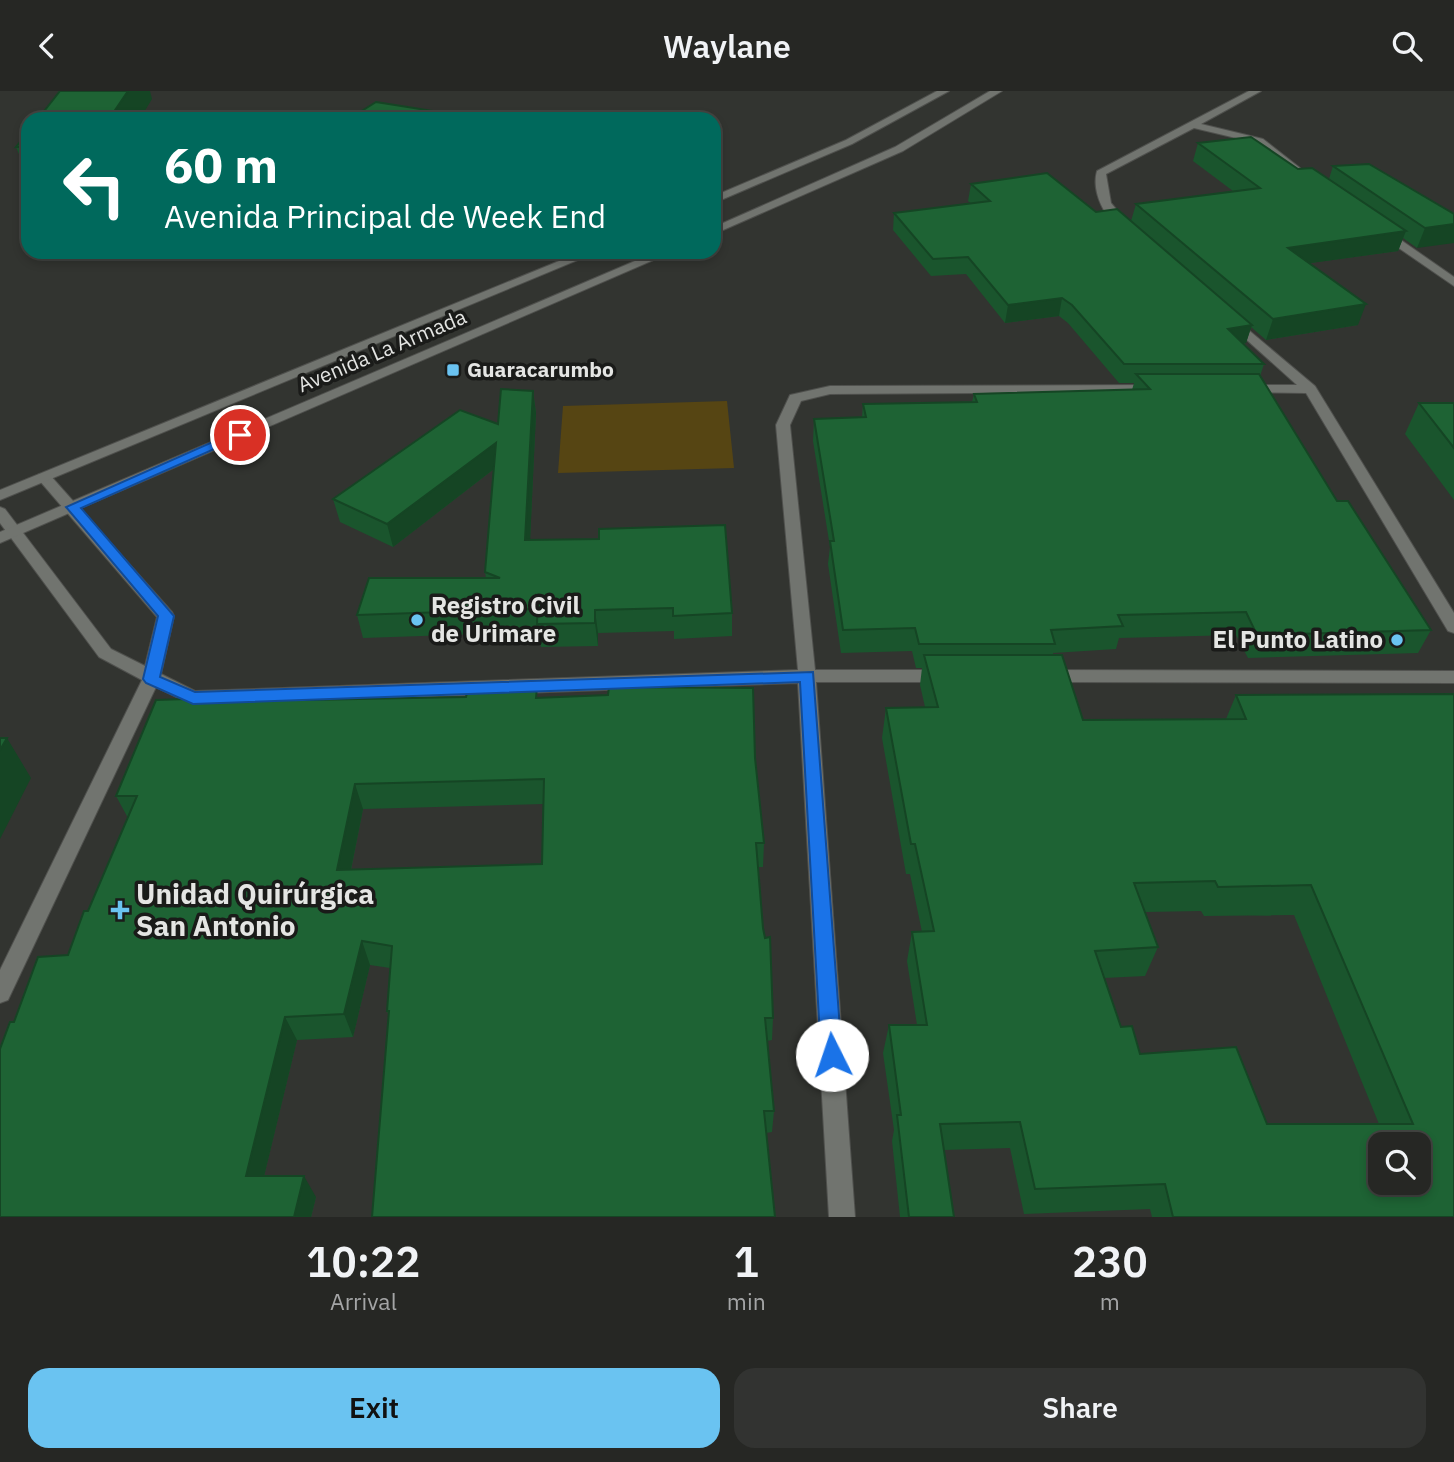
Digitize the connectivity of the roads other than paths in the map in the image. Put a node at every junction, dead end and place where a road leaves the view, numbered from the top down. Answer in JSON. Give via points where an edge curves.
{"nodes":[{"id":1,"x":944,"y":91,"type":"edge"},
{"id":2,"x":997,"y":91,"type":"edge"},
{"id":3,"x":1256,"y":91,"type":"edge"},
{"id":4,"x":1190,"y":124,"type":"junction"},
{"id":5,"x":1308,"y":180,"type":"edge"},
{"id":6,"x":721,"y":197,"type":"edge"},
{"id":7,"x":1365,"y":220,"type":"edge"},
{"id":8,"x":721,"y":228,"type":"edge"},
{"id":9,"x":1139,"y":239,"type":"edge"},
{"id":10,"x":574,"y":259,"type":"edge"},
{"id":11,"x":650,"y":259,"type":"edge"},
{"id":12,"x":1454,"y":282,"type":"edge"},
{"id":13,"x":1220,"y":310,"type":"edge"},
{"id":14,"x":1173,"y":389,"type":"edge"},
{"id":15,"x":1228,"y":389,"type":"edge"},
{"id":16,"x":1310,"y":389,"type":"junction"},
{"id":17,"x":44,"y":477,"type":"junction"},
{"id":18,"x":0,"y":495,"type":"edge"},
{"id":19,"x":73,"y":507,"type":"junction"},
{"id":20,"x":0,"y":512,"type":"edge"},
{"id":21,"x":17,"y":531,"type":"junction"},
{"id":22,"x":0,"y":538,"type":"edge"},
{"id":23,"x":1454,"y":627,"type":"edge"},
{"id":24,"x":807,"y":676,"type":"junction"},
{"id":25,"x":961,"y":676,"type":"edge"},
{"id":26,"x":1031,"y":677,"type":"edge"},
{"id":27,"x":1454,"y":677,"type":"edge"},
{"id":28,"x":152,"y":679,"type":"junction"},
{"id":29,"x":0,"y":993,"type":"edge"},
{"id":30,"x":842,"y":1217,"type":"edge"}],
"edges":[{"from":1,"to":6,"type":"street","via":[[849,142]]},
{"from":2,"to":8,"type":"street","via":[[899,149]]},
{"from":3,"to":4,"type":"street"},
{"from":4,"to":5,"type":"street","via":[[1260,141]]},
{"from":4,"to":9,"type":"street","via":[[1101,173],[1100,187],[1110,213]]},
{"from":7,"to":12,"type":"street"},
{"from":10,"to":17,"type":"street","name":"Avenida La Armada"},
{"from":11,"to":19,"type":"street","name":"Avenida La Armada"},
{"from":13,"to":16,"type":"street"},
{"from":14,"to":24,"type":"street","via":[[830,390],[795,398],[783,425]]},
{"from":15,"to":16,"type":"street"},
{"from":16,"to":23,"type":"street"},
{"from":17,"to":18,"type":"street","name":"Avenida La Armada"},
{"from":17,"to":19,"type":"street"},
{"from":19,"to":21,"type":"street","name":"Avenida La Armada"},
{"from":19,"to":28,"type":"street","via":[[166,616]]},
{"from":20,"to":21,"type":"street"},
{"from":21,"to":22,"type":"street","name":"Avenida La Armada"},
{"from":21,"to":28,"type":"street","via":[[105,653]]},
{"from":24,"to":25,"type":"street"},
{"from":24,"to":28,"type":"street","via":[[193,698]]},
{"from":24,"to":30,"type":"street"},
{"from":26,"to":27,"type":"street"},
{"from":28,"to":29,"type":"street"}]}
